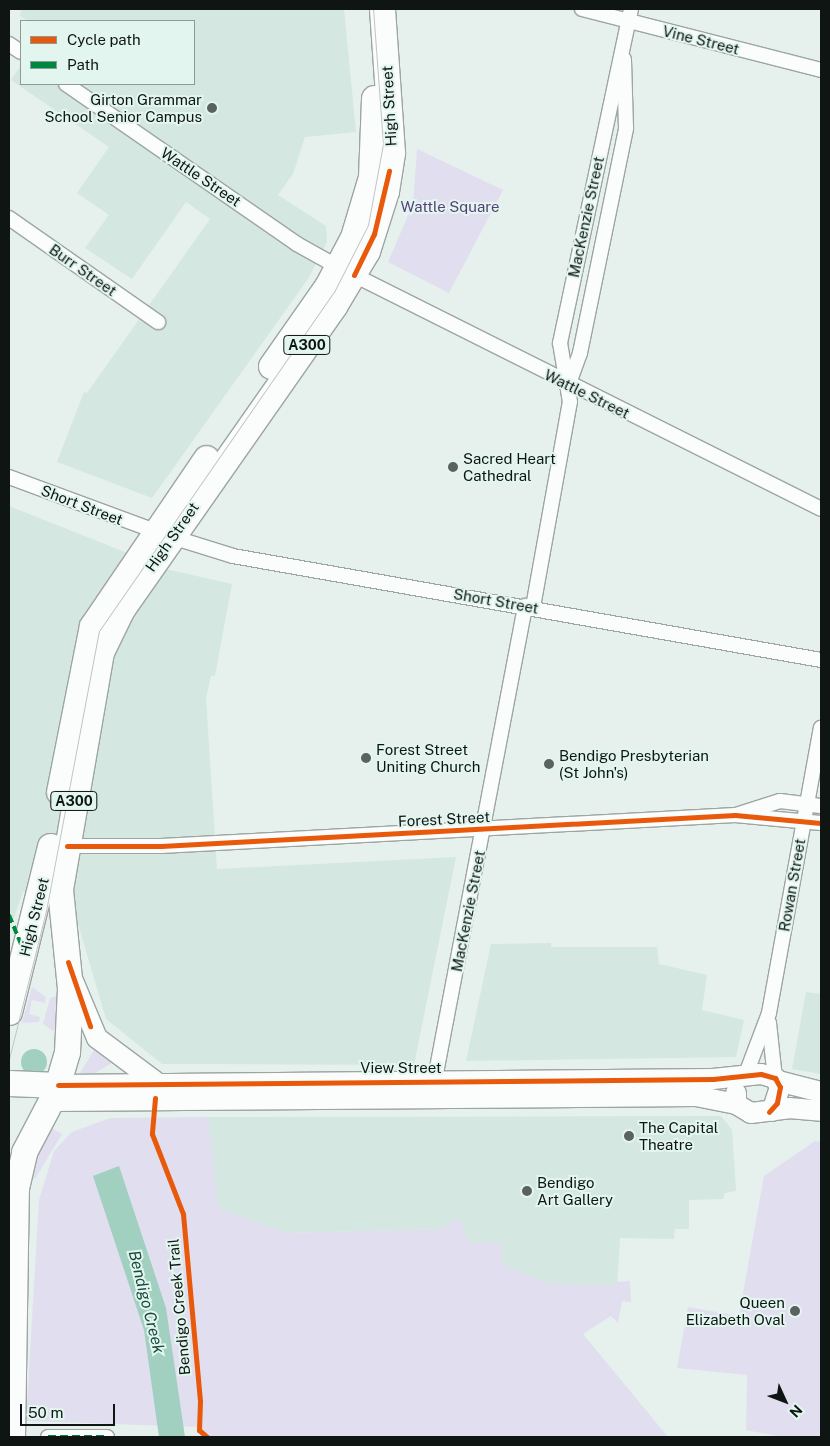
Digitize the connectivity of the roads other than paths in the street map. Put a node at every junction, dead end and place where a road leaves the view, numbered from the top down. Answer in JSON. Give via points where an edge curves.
{"nodes":[{"id":1,"x":365,"y":9,"type":"edge"},
{"id":2,"x":382,"y":9,"type":"edge"},
{"id":3,"x":582,"y":9,"type":"edge"},
{"id":4,"x":629,"y":15,"type":"edge"},
{"id":5,"x":623,"y":48,"type":"junction"},
{"id":6,"x":821,"y":70,"type":"edge"},
{"id":7,"x":67,"y":85,"type":"edge"},
{"id":8,"x":384,"y":134,"type":"junction"},
{"id":9,"x":9,"y":218,"type":"edge"},
{"id":10,"x":346,"y":271,"type":"junction"},
{"id":11,"x":158,"y":322,"type":"dead end"},
{"id":12,"x":568,"y":386,"type":"junction"},
{"id":13,"x":9,"y":477,"type":"edge"},
{"id":14,"x":821,"y":509,"type":"edge"},
{"id":15,"x":163,"y":534,"type":"junction"},
{"id":16,"x":529,"y":607,"type":"junction"},
{"id":17,"x":821,"y":660,"type":"edge"},
{"id":18,"x":821,"y":728,"type":"edge"},
{"id":19,"x":814,"y":804,"type":"edge"},
{"id":20,"x":735,"y":815,"type":"junction"},
{"id":21,"x":804,"y":822,"type":"junction"},
{"id":22,"x":821,"y":823,"type":"edge"},
{"id":23,"x":484,"y":830,"type":"junction"},
{"id":24,"x":58,"y":846,"type":"junction"},
{"id":25,"x":68,"y":962,"type":"junction"},
{"id":26,"x":9,"y":1012,"type":"edge"},
{"id":27,"x":769,"y":1013,"type":"junction"},
{"id":28,"x":745,"y":1075,"type":"junction"},
{"id":29,"x":776,"y":1080,"type":"junction"},
{"id":30,"x":9,"y":1083,"type":"edge"},
{"id":31,"x":434,"y":1089,"type":"junction"},
{"id":32,"x":156,"y":1090,"type":"junction"},
{"id":33,"x":821,"y":1092,"type":"edge"},
{"id":34,"x":54,"y":1093,"type":"junction"},
{"id":35,"x":9,"y":1099,"type":"edge"},
{"id":36,"x":736,"y":1104,"type":"junction"},
{"id":37,"x":772,"y":1111,"type":"junction"},
{"id":38,"x":821,"y":1111,"type":"edge"},
{"id":39,"x":12,"y":1437,"type":"edge"},
{"id":40,"x":48,"y":1437,"type":"edge"},
{"id":41,"x":107,"y":1437,"type":"edge"}],
"edges":[{"from":1,"to":8,"type":"highway","name":"High Street","number":"A300"},
{"from":2,"to":8,"type":"highway","name":"High Street","number":"A300"},
{"from":3,"to":4,"type":"street","name":"Vine Street"},
{"from":4,"to":5,"type":"street","name":"MacKenzie Street"},
{"from":4,"to":6,"type":"street","name":"Vine Street"},
{"from":5,"to":12,"type":"street","name":"MacKenzie Street","via":[[626,128],[582,345]]},
{"from":5,"to":12,"type":"street","name":"MacKenzie Street","via":[[560,342]]},
{"from":7,"to":10,"type":"street","name":"Wattle Street","via":[[297,244]]},
{"from":8,"to":10,"type":"highway","name":"High Street","number":"A300"},
{"from":9,"to":11,"type":"street","name":"Burr Street"},
{"from":10,"to":12,"type":"street","name":"Wattle Street"},
{"from":10,"to":15,"type":"highway","name":"High Street","number":"A300"},
{"from":12,"to":14,"type":"street","name":"Wattle Street"},
{"from":12,"to":16,"type":"street","name":"MacKenzie Street","via":[[570,402]]},
{"from":13,"to":15,"type":"street","name":"Short Street"},
{"from":15,"to":16,"type":"street","name":"Short Street","via":[[233,556]]},
{"from":15,"to":24,"type":"highway","name":"High Street","number":"A300","via":[[109,631],[79,721]]},
{"from":16,"to":17,"type":"street","name":"Short Street"},
{"from":16,"to":23,"type":"street","name":"MacKenzie Street"},
{"from":18,"to":19,"type":"street","name":"Rowan Street"},
{"from":19,"to":20,"type":"street","name":"Forest Street","via":[[768,803]]},
{"from":19,"to":21,"type":"street","name":"Rowan Street"},
{"from":20,"to":21,"type":"street","name":"Forest Street"},
{"from":20,"to":23,"type":"street","name":"Forest Street"},
{"from":21,"to":22,"type":"street","name":"Forest Street"},
{"from":21,"to":27,"type":"street","name":"Rowan Street"},
{"from":23,"to":24,"type":"street","name":"Forest Street","via":[[162,846]]},
{"from":23,"to":31,"type":"street","name":"MacKenzie Street"},
{"from":24,"to":25,"type":"highway","name":"High Street","number":"A300","via":[[60,903]]},
{"from":24,"to":26,"type":"highway","name":"High Street","number":"A300"},
{"from":25,"to":32,"type":"street","via":[[94,1033]]},
{"from":25,"to":34,"type":"highway","name":"High Street","number":"A300","via":[[70,1028]]},
{"from":27,"to":28,"type":"street","name":"Rowan Street"},
{"from":27,"to":29,"type":"street","name":"Rowan Street"},
{"from":28,"to":29,"type":"street"},
{"from":28,"to":31,"type":"street","name":"View Street"},
{"from":28,"to":36,"type":"street"},
{"from":29,"to":33,"type":"street"},
{"from":29,"to":37,"type":"street","via":[[780,1093]]},
{"from":30,"to":34,"type":"highway","name":"View Street"},
{"from":31,"to":32,"type":"street","name":"View Street"},
{"from":31,"to":36,"type":"street","name":"View Street","via":[[696,1096]]},
{"from":32,"to":34,"type":"street","name":"View Street"},
{"from":34,"to":35,"type":"highway","name":"View Street"},
{"from":34,"to":39,"type":"highway","number":"A300","via":[[24,1152],[16,1188]]},
{"from":36,"to":37,"type":"street","via":[[752,1113]]},
{"from":37,"to":38,"type":"street"},
{"from":40,"to":41,"type":"street"}]}
